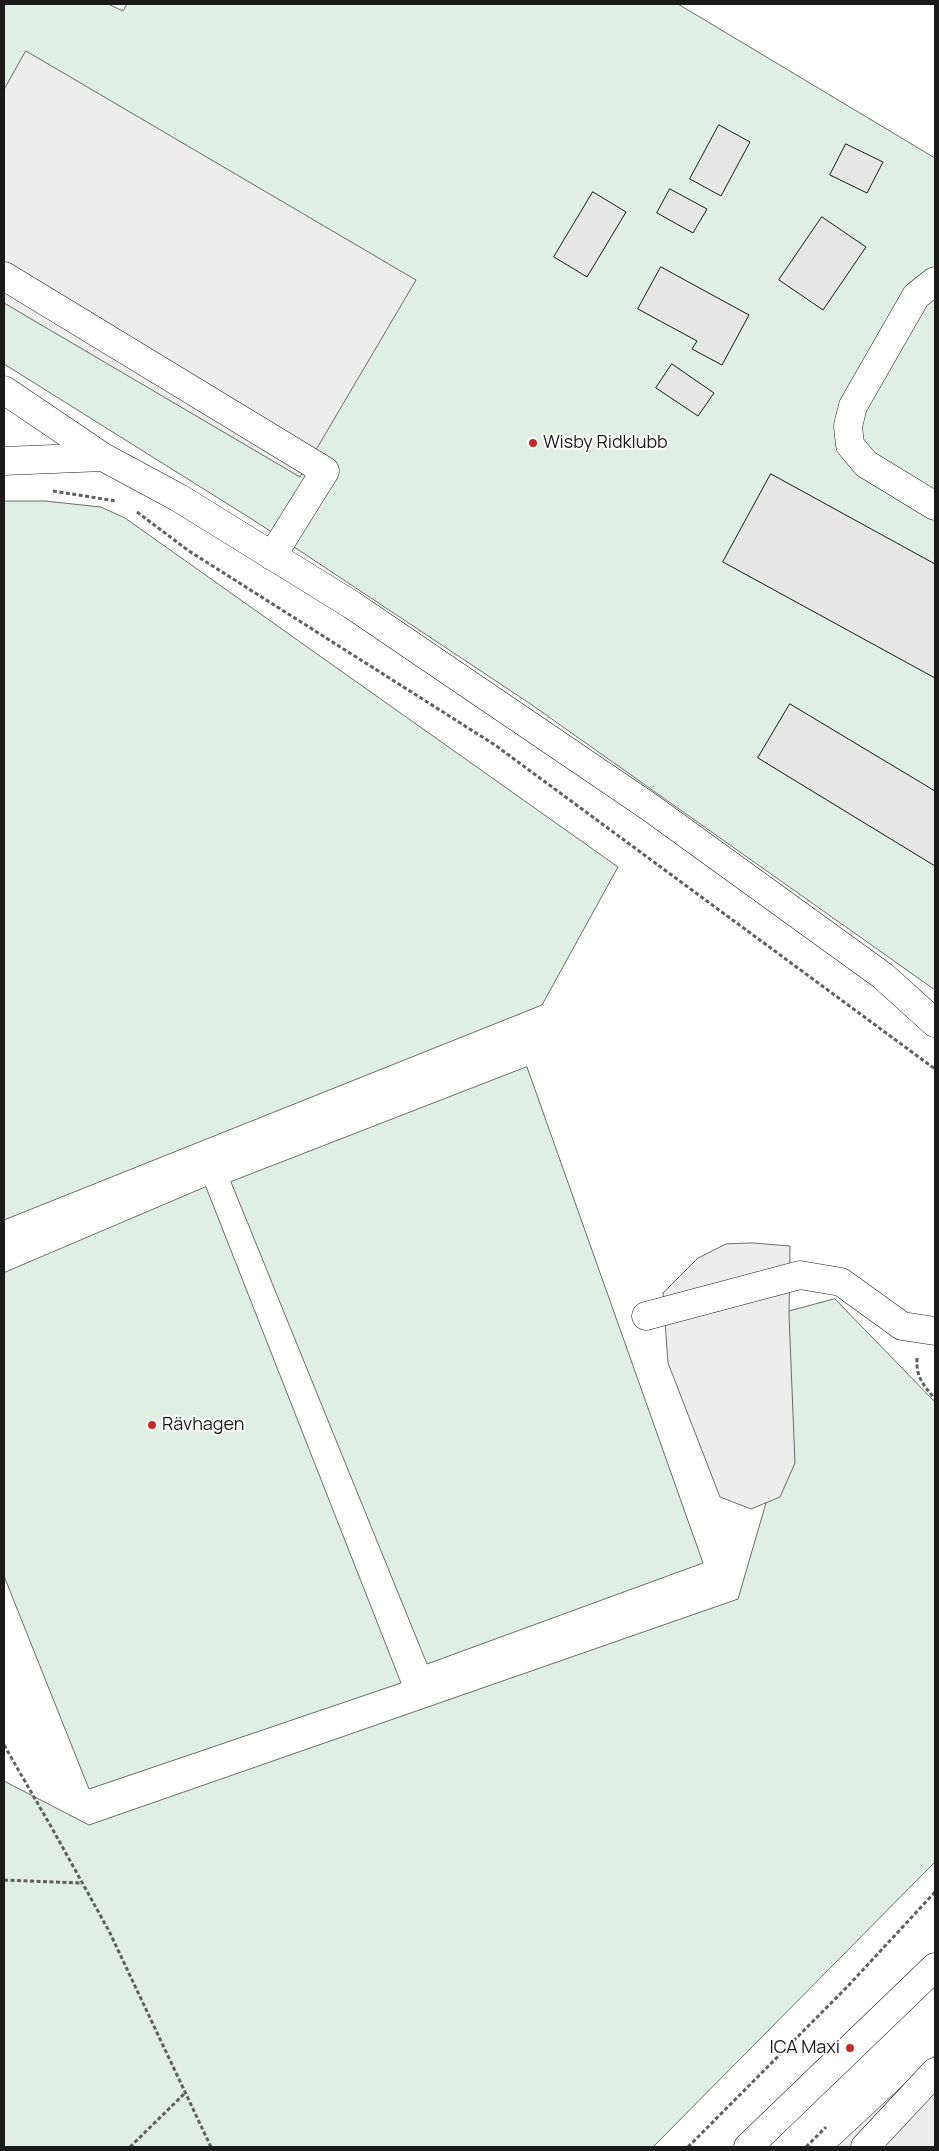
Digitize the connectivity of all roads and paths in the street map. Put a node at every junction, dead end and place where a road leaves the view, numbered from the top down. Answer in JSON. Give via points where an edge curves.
{"nodes":[{"id":1,"x":4,"y":276,"type":"edge"},
{"id":2,"x":935,"y":282,"type":"edge"},
{"id":3,"x":4,"y":390,"type":"edge"},
{"id":4,"x":104,"y":457,"type":"junction"},
{"id":5,"x":4,"y":461,"type":"edge"},
{"id":6,"x":50,"y":491,"type":"dead end"},
{"id":7,"x":120,"y":503,"type":"dead end"},
{"id":8,"x":935,"y":506,"type":"edge"},
{"id":9,"x":134,"y":510,"type":"dead end"},
{"id":10,"x":272,"y":556,"type":"junction"},
{"id":11,"x":935,"y":1023,"type":"edge"},
{"id":12,"x":935,"y":1069,"type":"edge"},
{"id":13,"x":646,"y":1316,"type":"dead end"},
{"id":14,"x":935,"y":1331,"type":"edge"},
{"id":15,"x":4,"y":1745,"type":"edge"},
{"id":16,"x":4,"y":1880,"type":"edge"},
{"id":17,"x":83,"y":1883,"type":"junction"},
{"id":18,"x":935,"y":1892,"type":"edge"},
{"id":19,"x":935,"y":1966,"type":"edge"},
{"id":20,"x":935,"y":2072,"type":"edge"},
{"id":21,"x":186,"y":2093,"type":"junction"},
{"id":22,"x":826,"y":2127,"type":"dead end"},
{"id":23,"x":130,"y":2147,"type":"edge"},
{"id":24,"x":211,"y":2147,"type":"edge"},
{"id":25,"x":688,"y":2147,"type":"edge"},
{"id":26,"x":748,"y":2147,"type":"edge"},
{"id":27,"x":806,"y":2147,"type":"edge"},
{"id":28,"x":866,"y":2147,"type":"edge"}],
"edges":[{"from":1,"to":10,"type":"street","via":[[325,471]]},
{"from":2,"to":8,"type":"street","via":[[916,296],[854,406],[848,426],[850,445],[866,464]]},
{"from":3,"to":4,"type":"street"},
{"from":4,"to":5,"type":"street"},
{"from":4,"to":10,"type":"street","via":[[179,498]]},
{"from":6,"to":7,"type":"path","via":[[90,495]]},
{"from":9,"to":12,"type":"path","via":[[189,551],[495,745]]},
{"from":10,"to":11,"type":"street","via":[[352,605],[648,806],[883,976]]},
{"from":13,"to":14,"type":"street","via":[[800,1275],[841,1282],[902,1326]]},
{"from":15,"to":17,"type":"path"},
{"from":16,"to":17,"type":"path"},
{"from":17,"to":21,"type":"path"},
{"from":18,"to":25,"type":"path","via":[[848,1986]]},
{"from":19,"to":26,"type":"street"},
{"from":20,"to":28,"type":"street"},
{"from":21,"to":23,"type":"path"},
{"from":21,"to":24,"type":"path"},
{"from":22,"to":27,"type":"path"}]}
